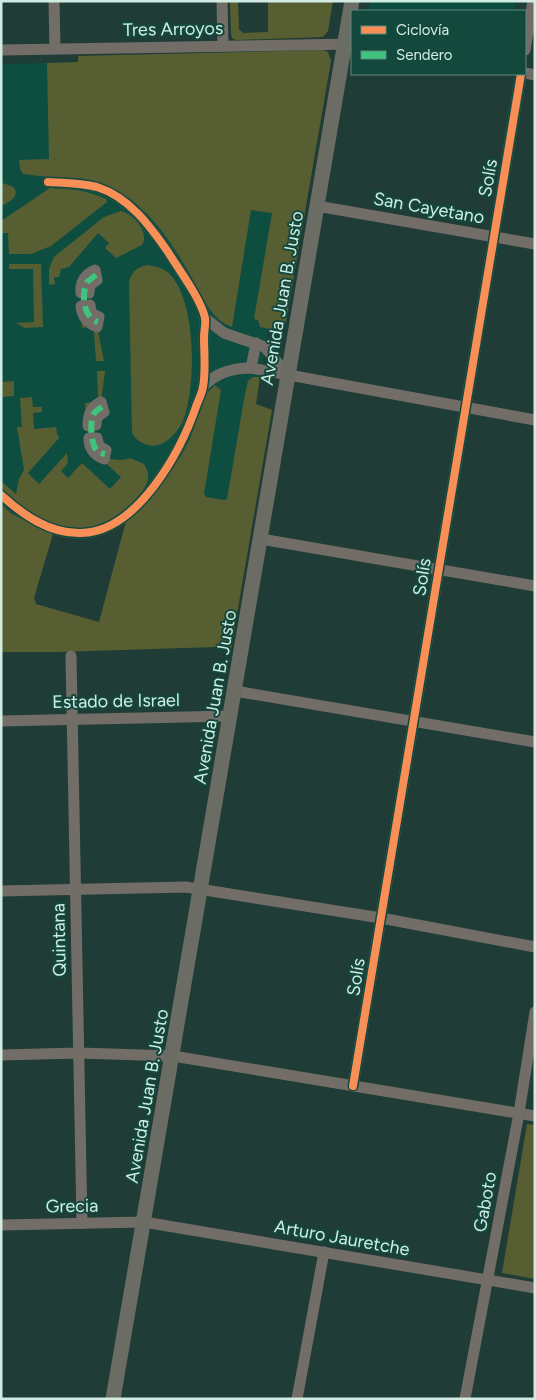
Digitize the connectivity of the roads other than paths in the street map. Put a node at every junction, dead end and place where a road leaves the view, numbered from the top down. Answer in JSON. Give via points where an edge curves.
{"nodes":[{"id":1,"x":54,"y":1,"type":"edge"},
{"id":2,"x":222,"y":1,"type":"edge"},
{"id":3,"x":533,"y":1,"type":"edge"},
{"id":4,"x":351,"y":15,"type":"edge"},
{"id":5,"x":349,"y":44,"type":"edge"},
{"id":6,"x":526,"y":44,"type":"edge"},
{"id":7,"x":223,"y":46,"type":"junction"},
{"id":8,"x":55,"y":49,"type":"junction"},
{"id":9,"x":1,"y":50,"type":"edge"},
{"id":10,"x":521,"y":75,"type":"edge"},
{"id":11,"x":48,"y":182,"type":"dead end"},
{"id":12,"x":317,"y":206,"type":"junction"},
{"id":13,"x":493,"y":236,"type":"junction"},
{"id":14,"x":535,"y":244,"type":"edge"},
{"id":15,"x":96,"y":275,"type":"dead end"},
{"id":16,"x":205,"y":318,"type":"junction"},
{"id":17,"x":98,"y":322,"type":"dead end"},
{"id":18,"x":256,"y":343,"type":"junction"},
{"id":19,"x":251,"y":368,"type":"junction"},
{"id":20,"x":288,"y":376,"type":"junction"},
{"id":21,"x":203,"y":387,"type":"junction"},
{"id":22,"x":102,"y":407,"type":"dead end"},
{"id":23,"x":465,"y":408,"type":"junction"},
{"id":24,"x":535,"y":420,"type":"edge"},
{"id":25,"x":105,"y":454,"type":"dead end"},
{"id":26,"x":1,"y":495,"type":"edge"},
{"id":27,"x":261,"y":539,"type":"junction"},
{"id":28,"x":438,"y":570,"type":"junction"},
{"id":29,"x":535,"y":586,"type":"edge"},
{"id":30,"x":71,"y":656,"type":"dead end"},
{"id":31,"x":235,"y":691,"type":"junction"},
{"id":32,"x":231,"y":716,"type":"junction"},
{"id":33,"x":72,"y":719,"type":"junction"},
{"id":34,"x":1,"y":721,"type":"edge"},
{"id":35,"x":413,"y":722,"type":"junction"},
{"id":36,"x":535,"y":742,"type":"edge"},
{"id":37,"x":76,"y":889,"type":"junction"},
{"id":38,"x":201,"y":889,"type":"junction"},
{"id":39,"x":1,"y":891,"type":"edge"},
{"id":40,"x":381,"y":918,"type":"junction"},
{"id":41,"x":535,"y":947,"type":"edge"},
{"id":42,"x":535,"y":1012,"type":"edge"},
{"id":43,"x":79,"y":1053,"type":"junction"},
{"id":44,"x":1,"y":1055,"type":"edge"},
{"id":45,"x":173,"y":1056,"type":"junction"},
{"id":46,"x":353,"y":1086,"type":"junction"},
{"id":47,"x":519,"y":1113,"type":"junction"},
{"id":48,"x":535,"y":1116,"type":"edge"},
{"id":49,"x":144,"y":1222,"type":"junction"},
{"id":50,"x":82,"y":1223,"type":"junction"},
{"id":51,"x":1,"y":1225,"type":"edge"},
{"id":52,"x":324,"y":1252,"type":"junction"},
{"id":53,"x":488,"y":1280,"type":"junction"},
{"id":54,"x":535,"y":1288,"type":"edge"},
{"id":55,"x":113,"y":1399,"type":"edge"},
{"id":56,"x":298,"y":1399,"type":"edge"},
{"id":57,"x":465,"y":1399,"type":"edge"}],
"edges":[{"from":1,"to":8,"type":"street"},
{"from":2,"to":7,"type":"street"},
{"from":3,"to":6,"type":"street"},
{"from":4,"to":5,"type":"main road","name":"Avenida Juan B. Justo"},
{"from":5,"to":7,"type":"street","name":"Tres Arroyos"},
{"from":5,"to":12,"type":"main road","name":"Avenida Juan B. Justo"},
{"from":7,"to":8,"type":"street","name":"Tres Arroyos"},
{"from":8,"to":9,"type":"street","name":"Tres Arroyos"},
{"from":10,"to":13,"type":"street","name":"Solís"},
{"from":11,"to":16,"type":"street","via":[[98,188],[132,207],[162,244]]},
{"from":12,"to":13,"type":"street","name":"San Cayetano"},
{"from":12,"to":20,"type":"main road","name":"Avenida Juan B. Justo"},
{"from":13,"to":14,"type":"street","name":"San Cayetano"},
{"from":13,"to":23,"type":"street","name":"Solís"},
{"from":15,"to":17,"type":"street","via":[[87,282],[85,305],[90,305],[92,313],[99,317]]},
{"from":16,"to":18,"type":"street","via":[[224,333]]},
{"from":16,"to":21,"type":"street"},
{"from":18,"to":19,"type":"street"},
{"from":18,"to":20,"type":"street","via":[[265,347]]},
{"from":19,"to":20,"type":"street"},
{"from":19,"to":21,"type":"street","via":[[237,368],[219,374]]},
{"from":20,"to":23,"type":"street"},
{"from":20,"to":27,"type":"main road","name":"Avenida Juan B. Justo"},
{"from":21,"to":26,"type":"street","via":[[187,432],[164,469],[145,497],[109,526],[88,532],[64,532],[33,519]]},
{"from":22,"to":25,"type":"street","via":[[94,413],[92,426],[96,449]]},
{"from":23,"to":24,"type":"street"},
{"from":23,"to":28,"type":"street","name":"Solís"},
{"from":27,"to":28,"type":"street"},
{"from":27,"to":31,"type":"main road","name":"Avenida Juan B. Justo"},
{"from":28,"to":29,"type":"street"},
{"from":28,"to":35,"type":"street","name":"Solís"},
{"from":30,"to":33,"type":"street","name":"Quintana"},
{"from":31,"to":32,"type":"main road","name":"Avenida Juan B. Justo"},
{"from":31,"to":35,"type":"street"},
{"from":32,"to":33,"type":"street","name":"Estado de Israel"},
{"from":32,"to":38,"type":"main road","name":"Avenida Juan B. Justo"},
{"from":33,"to":34,"type":"street","name":"Estado de Israel"},
{"from":33,"to":37,"type":"street","name":"Quintana"},
{"from":35,"to":36,"type":"street"},
{"from":35,"to":40,"type":"street","name":"Solís"},
{"from":37,"to":38,"type":"street"},
{"from":37,"to":39,"type":"street"},
{"from":37,"to":43,"type":"street","name":"Quintana"},
{"from":38,"to":40,"type":"street"},
{"from":38,"to":45,"type":"main road","name":"Avenida Juan B. Justo"},
{"from":40,"to":41,"type":"street"},
{"from":40,"to":46,"type":"street","name":"Solís"},
{"from":42,"to":47,"type":"street","name":"Gaboto"},
{"from":43,"to":44,"type":"street"},
{"from":43,"to":45,"type":"street"},
{"from":43,"to":50,"type":"street","name":"Quintana"},
{"from":45,"to":46,"type":"street"},
{"from":45,"to":49,"type":"main road","name":"Avenida Juan B. Justo"},
{"from":46,"to":47,"type":"street"},
{"from":47,"to":48,"type":"street"},
{"from":47,"to":53,"type":"street","name":"Gaboto"},
{"from":49,"to":50,"type":"street","name":"Grecia"},
{"from":49,"to":52,"type":"street","name":"Arturo Jauretche"},
{"from":49,"to":55,"type":"main road","name":"Avenida Juan B. Justo"},
{"from":50,"to":51,"type":"street","name":"Grecia"},
{"from":52,"to":53,"type":"street","name":"Arturo Jauretche"},
{"from":52,"to":56,"type":"street"},
{"from":53,"to":54,"type":"street","name":"Arturo Jauretche"},
{"from":53,"to":57,"type":"street","name":"Gaboto"}]}
